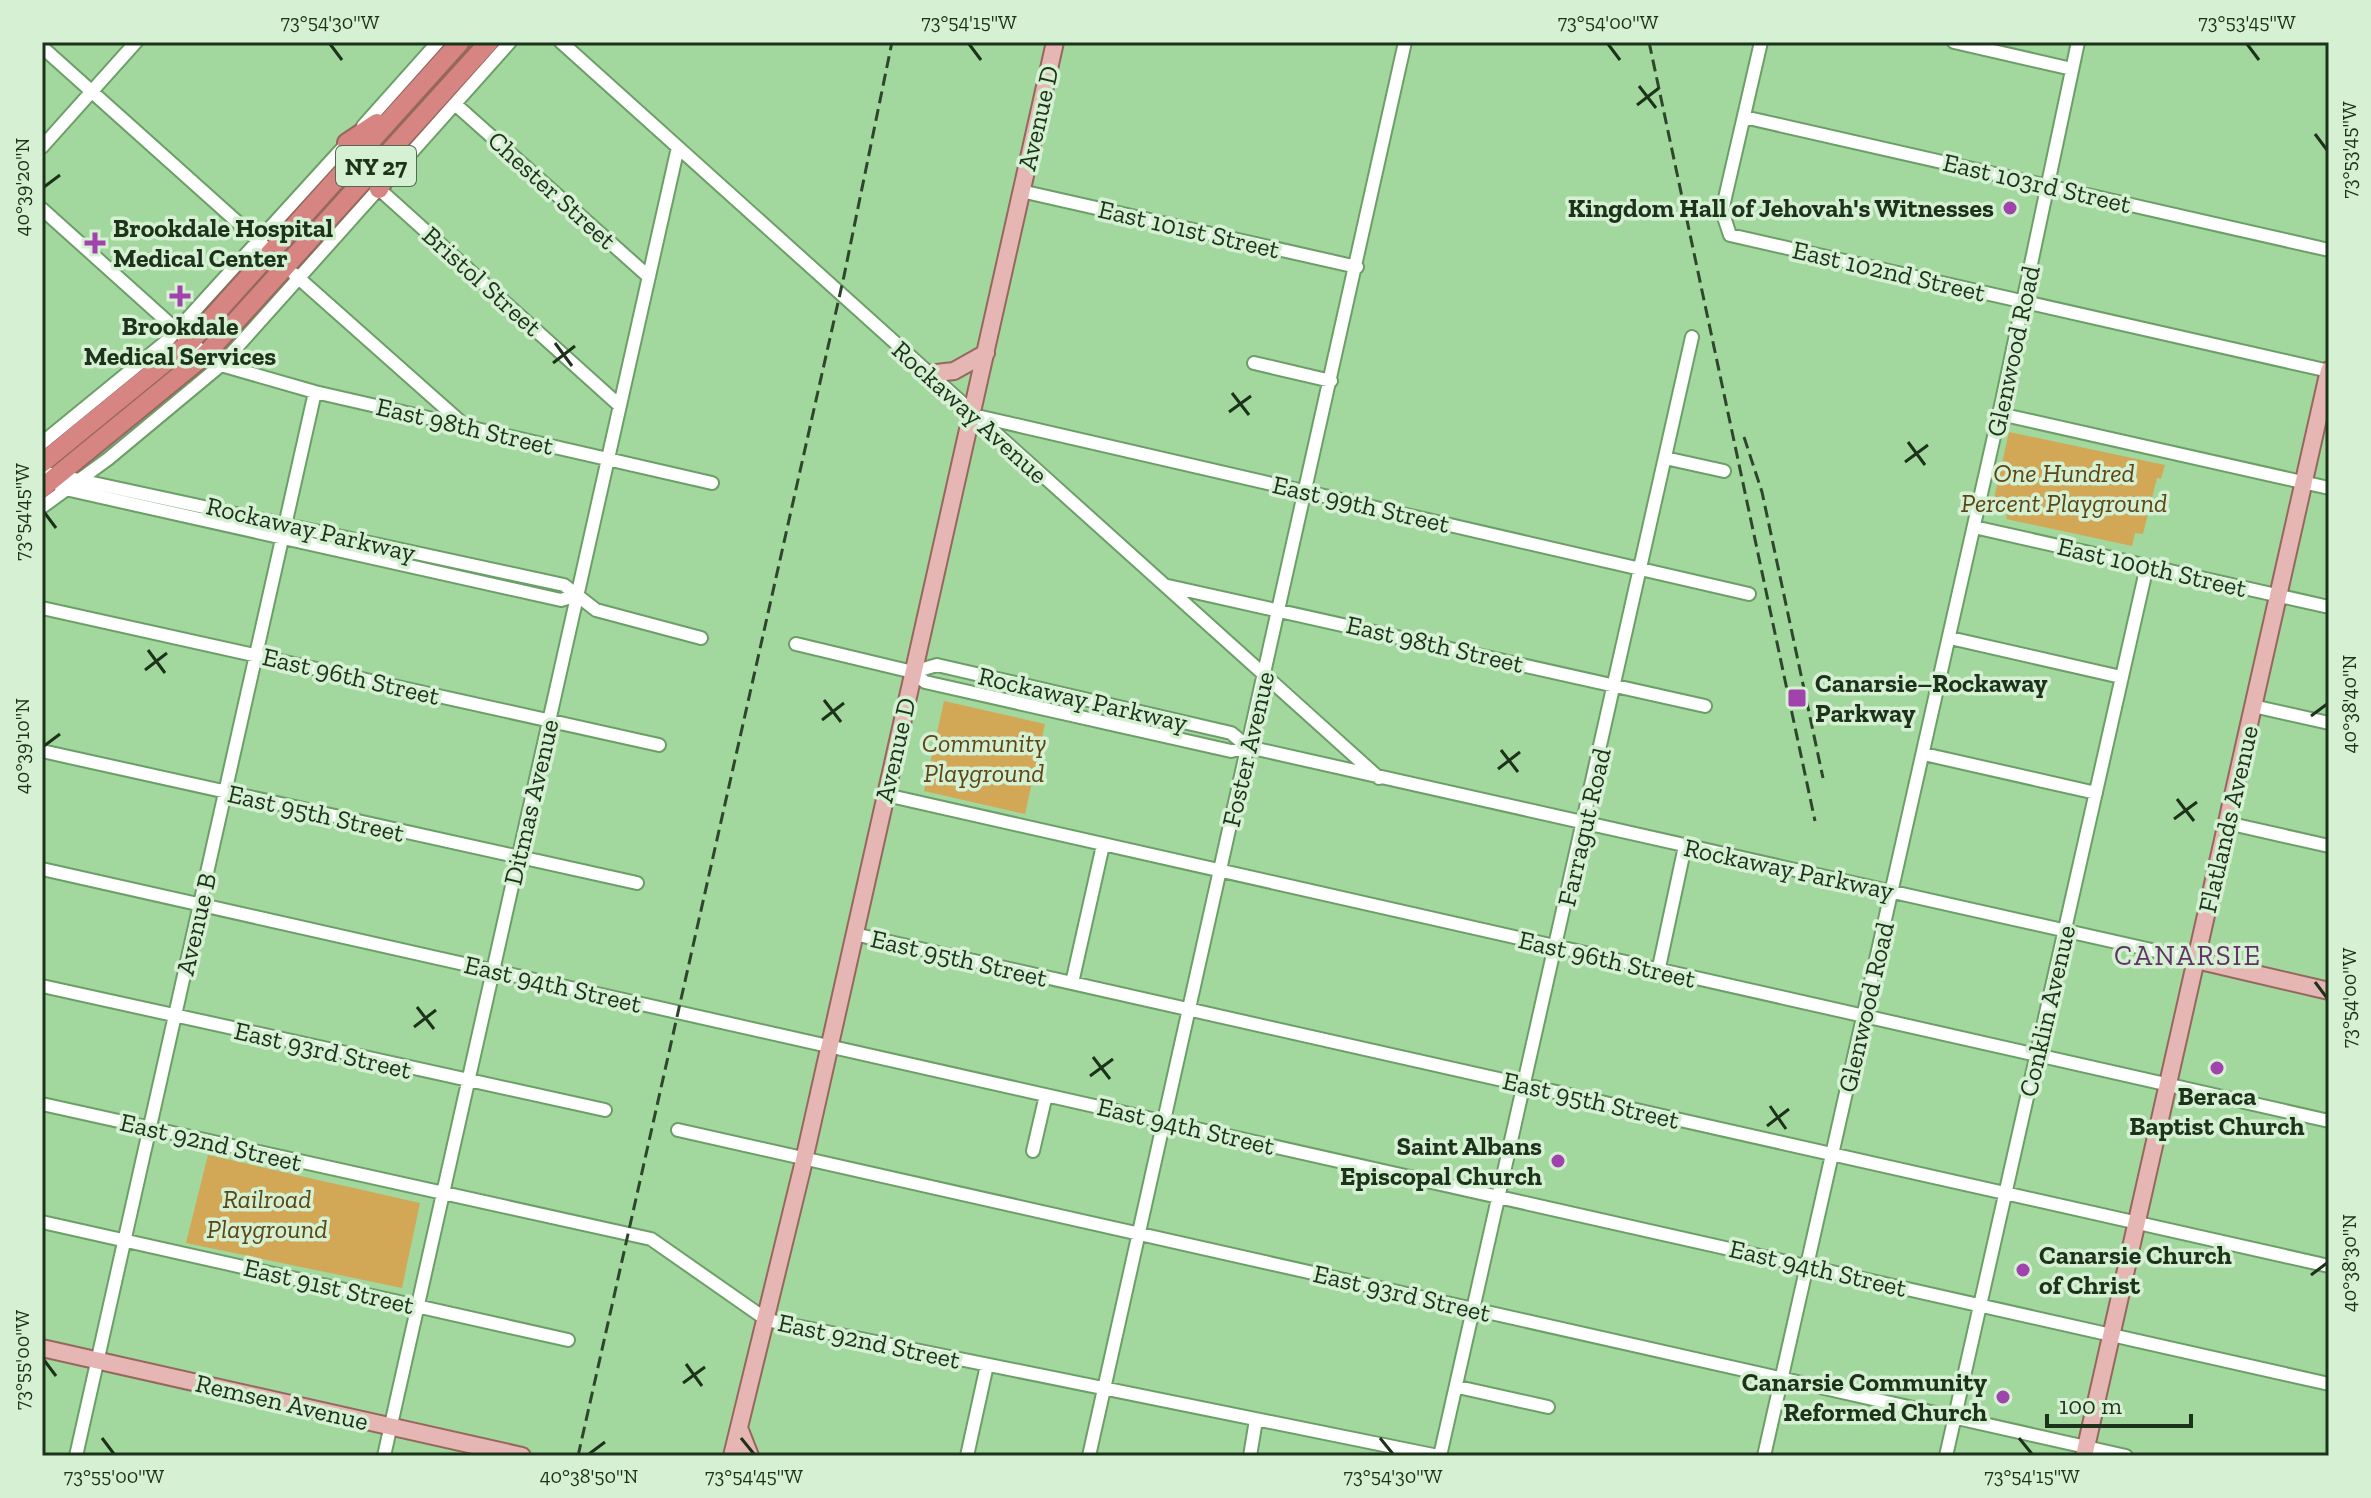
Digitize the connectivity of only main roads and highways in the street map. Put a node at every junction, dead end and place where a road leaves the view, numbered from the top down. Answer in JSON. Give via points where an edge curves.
{"nodes":[{"id":1,"x":460,"y":42,"type":"edge"},
{"id":2,"x":489,"y":42,"type":"edge"},
{"id":3,"x":1055,"y":42,"type":"edge"},
{"id":4,"x":403,"y":106,"type":"junction"},
{"id":5,"x":410,"y":130,"type":"junction"},
{"id":6,"x":347,"y":143,"type":"road end"},
{"id":7,"x":379,"y":189,"type":"road end"},
{"id":8,"x":986,"y":353,"type":"junction"},
{"id":9,"x":2329,"y":370,"type":"edge"},
{"id":10,"x":927,"y":374,"type":"road end"},
{"id":11,"x":42,"y":463,"type":"edge"},
{"id":12,"x":50,"y":482,"type":"edge"},
{"id":13,"x":2196,"y":960,"type":"junction"},
{"id":14,"x":2329,"y":991,"type":"edge"},
{"id":15,"x":42,"y":1348,"type":"edge"},
{"id":16,"x":739,"y":1428,"type":"junction"},
{"id":17,"x":2086,"y":1452,"type":"edge"},
{"id":18,"x":522,"y":1456,"type":"edge"},
{"id":19,"x":732,"y":1456,"type":"edge"},
{"id":20,"x":750,"y":1456,"type":"edge"}],
"edges":[{"from":1,"to":4,"type":"highway","number":"NY 27"},
{"from":2,"to":5,"type":"highway","number":"NY 27"},
{"from":3,"to":8,"type":"main road","name":"Avenue D"},
{"from":4,"to":6,"type":"highway"},
{"from":4,"to":11,"type":"highway","number":"NY 27","via":[[184,337]]},
{"from":5,"to":7,"type":"highway"},
{"from":5,"to":12,"type":"highway","number":"NY 27","via":[[213,360]]},
{"from":8,"to":10,"type":"main road","via":[[954,371]]},
{"from":8,"to":16,"type":"main road","name":"Avenue D"},
{"from":9,"to":13,"type":"main road","name":"Flatlands Avenue"},
{"from":13,"to":14,"type":"main road","name":"Rockaway Parkway"},
{"from":13,"to":17,"type":"main road","name":"Flatlands Avenue"},
{"from":15,"to":18,"type":"main road","name":"Remsen Avenue"},
{"from":16,"to":19,"type":"main road","name":"Avenue D"},
{"from":16,"to":20,"type":"main road"}]}
